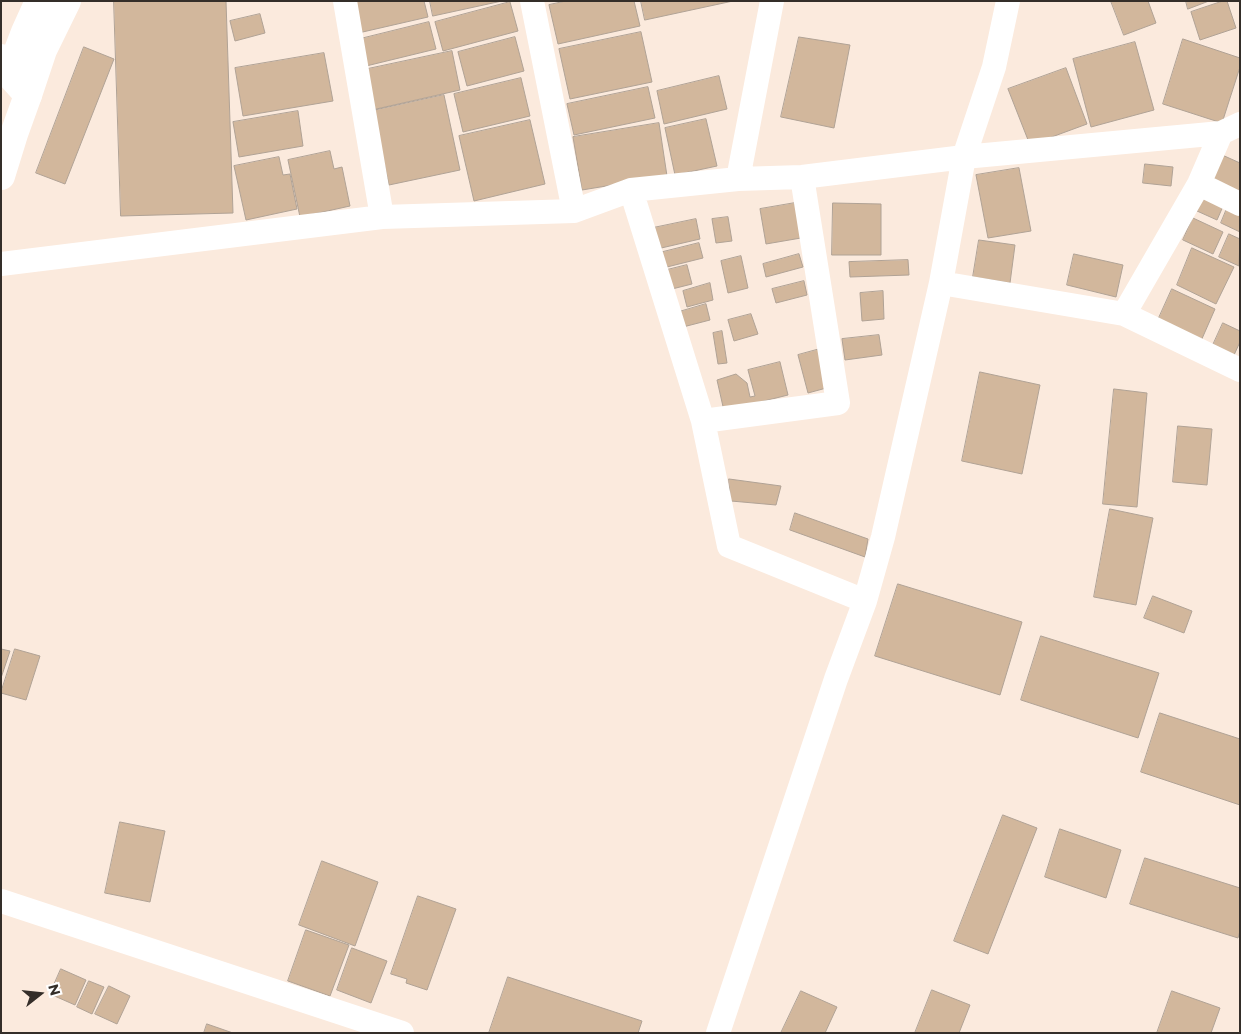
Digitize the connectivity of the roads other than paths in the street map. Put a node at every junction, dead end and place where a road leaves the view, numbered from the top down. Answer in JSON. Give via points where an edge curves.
{"nodes":[{"id":1,"x":39,"y":1,"type":"edge"},
{"id":2,"x":67,"y":1,"type":"edge"},
{"id":3,"x":345,"y":1,"type":"edge"},
{"id":4,"x":532,"y":1,"type":"edge"},
{"id":5,"x":772,"y":1,"type":"edge"},
{"id":6,"x":1008,"y":1,"type":"edge"},
{"id":7,"x":4,"y":74,"type":"edge"},
{"id":8,"x":28,"y":95,"type":"junction"},
{"id":9,"x":8,"y":127,"type":"edge"},
{"id":10,"x":1230,"y":128,"type":"edge"},
{"id":11,"x":964,"y":157,"type":"junction"},
{"id":12,"x":1,"y":176,"type":"edge"},
{"id":13,"x":802,"y":176,"type":"junction"},
{"id":14,"x":738,"y":179,"type":"junction"},
{"id":15,"x":1199,"y":184,"type":"junction"},
{"id":16,"x":631,"y":190,"type":"junction"},
{"id":17,"x":1240,"y":204,"type":"edge"},
{"id":18,"x":574,"y":211,"type":"junction"},
{"id":19,"x":382,"y":217,"type":"junction"},
{"id":20,"x":1,"y":264,"type":"edge"},
{"id":21,"x":941,"y":282,"type":"junction"},
{"id":22,"x":1124,"y":314,"type":"junction"},
{"id":23,"x":1240,"y":370,"type":"edge"},
{"id":24,"x":702,"y":421,"type":"junction"},
{"id":25,"x":865,"y":601,"type":"junction"},
{"id":26,"x":1,"y":901,"type":"edge"},
{"id":27,"x":402,"y":1033,"type":"edge"},
{"id":28,"x":718,"y":1033,"type":"edge"}],
"edges":[{"from":1,"to":7,"type":"main road"},
{"from":2,"to":8,"type":"main road","via":[[42,50]]},
{"from":3,"to":19,"type":"street"},
{"from":4,"to":18,"type":"street"},
{"from":5,"to":14,"type":"street"},
{"from":6,"to":11,"type":"street","via":[[994,67]]},
{"from":7,"to":8,"type":"main road"},
{"from":8,"to":9,"type":"main road"},
{"from":9,"to":12,"type":"main road"},
{"from":10,"to":11,"type":"street"},
{"from":10,"to":15,"type":"street"},
{"from":11,"to":13,"type":"street"},
{"from":11,"to":21,"type":"street"},
{"from":13,"to":14,"type":"street"},
{"from":13,"to":24,"type":"street","via":[[838,403]]},
{"from":14,"to":16,"type":"street"},
{"from":15,"to":17,"type":"street"},
{"from":15,"to":22,"type":"street"},
{"from":16,"to":18,"type":"street"},
{"from":16,"to":24,"type":"street"},
{"from":18,"to":19,"type":"street"},
{"from":19,"to":20,"type":"street"},
{"from":21,"to":22,"type":"street"},
{"from":21,"to":25,"type":"street","via":[[892,500]]},
{"from":22,"to":23,"type":"street"},
{"from":24,"to":25,"type":"street","via":[[729,546]]},
{"from":25,"to":28,"type":"street"},
{"from":26,"to":27,"type":"street"}]}
